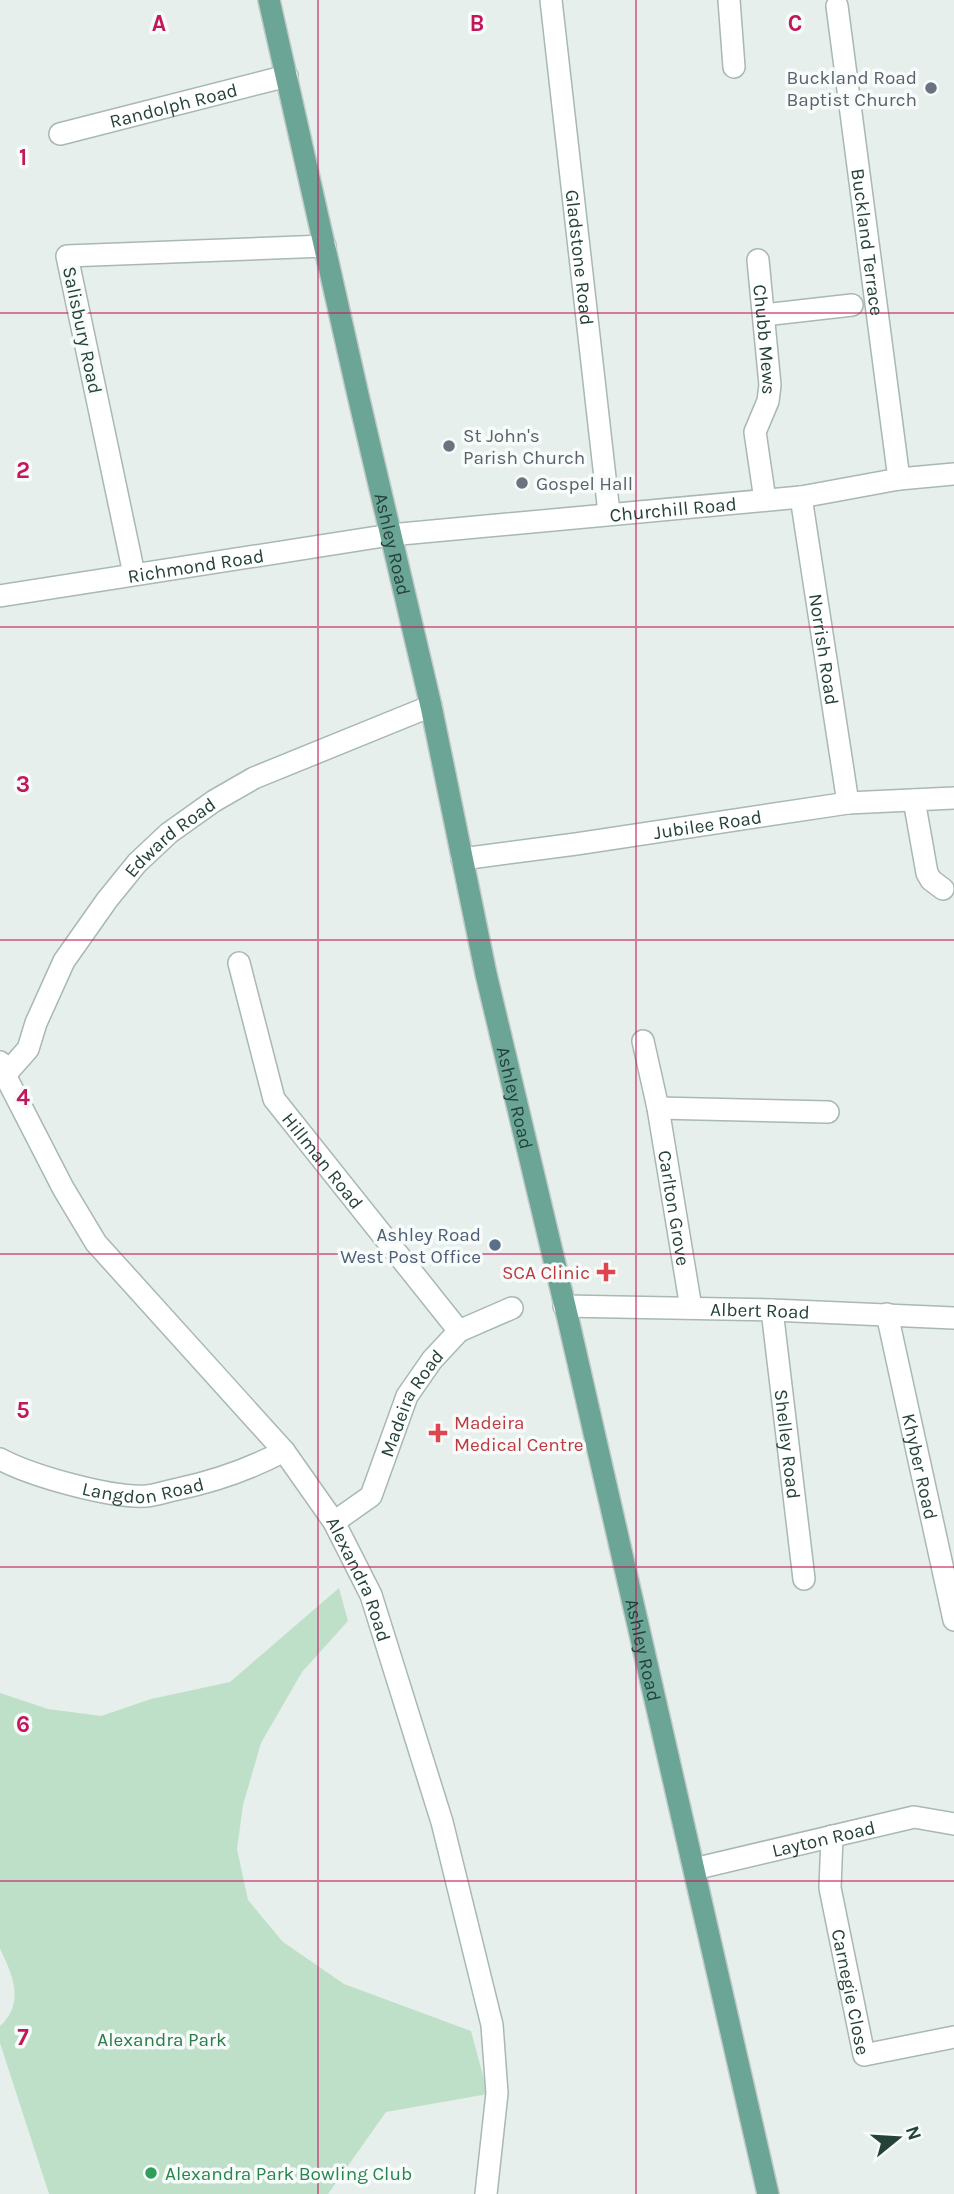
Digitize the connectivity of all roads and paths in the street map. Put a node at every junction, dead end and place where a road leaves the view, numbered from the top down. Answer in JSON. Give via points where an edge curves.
{"nodes":[{"id":1,"x":269,"y":0,"type":"edge"},
{"id":2,"x":551,"y":0,"type":"edge"},
{"id":3,"x":729,"y":0,"type":"edge"},
{"id":4,"x":837,"y":6,"type":"dead end"},
{"id":5,"x":739,"y":57,"type":"dead end"},
{"id":6,"x":287,"y":76,"type":"junction"},
{"id":7,"x":60,"y":134,"type":"dead end"},
{"id":8,"x":325,"y":246,"type":"junction"},
{"id":9,"x":758,"y":260,"type":"dead end"},
{"id":10,"x":852,"y":305,"type":"dead end"},
{"id":11,"x":764,"y":315,"type":"junction"},
{"id":12,"x":954,"y":474,"type":"edge"},
{"id":13,"x":899,"y":479,"type":"junction"},
{"id":14,"x":801,"y":497,"type":"junction"},
{"id":15,"x":765,"y":500,"type":"junction"},
{"id":16,"x":609,"y":513,"type":"junction"},
{"id":17,"x":390,"y":534,"type":"junction"},
{"id":18,"x":134,"y":574,"type":"junction"},
{"id":19,"x":0,"y":596,"type":"edge"},
{"id":20,"x":430,"y":706,"type":"junction"},
{"id":21,"x":954,"y":798,"type":"edge"},
{"id":22,"x":914,"y":800,"type":"junction"},
{"id":23,"x":848,"y":803,"type":"junction"},
{"id":24,"x":462,"y":859,"type":"junction"},
{"id":25,"x":943,"y":889,"type":"dead end"},
{"id":26,"x":239,"y":963,"type":"dead end"},
{"id":27,"x":643,"y":1041,"type":"dead end"},
{"id":28,"x":2,"y":1069,"type":"edge"},
{"id":29,"x":658,"y":1108,"type":"junction"},
{"id":30,"x":828,"y":1112,"type":"dead end"},
{"id":31,"x":564,"y":1306,"type":"junction"},
{"id":32,"x":512,"y":1308,"type":"dead end"},
{"id":33,"x":691,"y":1308,"type":"junction"},
{"id":34,"x":772,"y":1310,"type":"junction"},
{"id":35,"x":887,"y":1314,"type":"junction"},
{"id":36,"x":954,"y":1318,"type":"edge"},
{"id":37,"x":459,"y":1331,"type":"junction"},
{"id":38,"x":284,"y":1451,"type":"junction"},
{"id":39,"x":0,"y":1459,"type":"edge"},
{"id":40,"x":334,"y":1522,"type":"junction"},
{"id":41,"x":804,"y":1579,"type":"dead end"},
{"id":42,"x":954,"y":1620,"type":"edge"},
{"id":43,"x":954,"y":1824,"type":"edge"},
{"id":44,"x":832,"y":1836,"type":"junction"},
{"id":45,"x":694,"y":1869,"type":"junction"},
{"id":46,"x":954,"y":2037,"type":"edge"},
{"id":47,"x":486,"y":2194,"type":"edge"},
{"id":48,"x":768,"y":2194,"type":"edge"}],
"edges":[{"from":1,"to":6,"type":"main road","name":"Ashley Road"},
{"from":2,"to":16,"type":"street","name":"Gladstone Road"},
{"from":3,"to":5,"type":"street"},
{"from":4,"to":13,"type":"street","name":"Buckland Terrace"},
{"from":6,"to":7,"type":"street","name":"Randolph Road"},
{"from":6,"to":8,"type":"main road","name":"Ashley Road"},
{"from":8,"to":17,"type":"main road","name":"Ashley Road"},
{"from":8,"to":18,"type":"street","name":"Salisbury Road","via":[[67,256]]},
{"from":9,"to":11,"type":"street","name":"Chubb Mews"},
{"from":10,"to":11,"type":"street"},
{"from":11,"to":15,"type":"street","name":"Chubb Mews","via":[[770,385],[755,432]]},
{"from":12,"to":13,"type":"street","name":"Churchill Road"},
{"from":13,"to":14,"type":"street","name":"Churchill Road"},
{"from":14,"to":15,"type":"street","name":"Churchill Road"},
{"from":14,"to":23,"type":"street","name":"Norrish Road"},
{"from":15,"to":16,"type":"street","name":"Churchill Road"},
{"from":16,"to":17,"type":"street","name":"Churchill Road"},
{"from":17,"to":18,"type":"street","name":"Richmond Road"},
{"from":17,"to":20,"type":"main road","name":"Ashley Road"},
{"from":18,"to":19,"type":"street","name":"Richmond Road"},
{"from":20,"to":24,"type":"main road","name":"Ashley Road"},
{"from":20,"to":28,"type":"street","name":"Edward Road","via":[[254,778],[169,833],[107,900],[64,961],[28,1049]]},
{"from":21,"to":22,"type":"street","name":"Jubilee Road"},
{"from":22,"to":23,"type":"street","name":"Jubilee Road"},
{"from":22,"to":25,"type":"street","via":[[927,873]]},
{"from":23,"to":24,"type":"street","name":"Jubilee Road"},
{"from":24,"to":31,"type":"main road","name":"Ashley Road"},
{"from":26,"to":37,"type":"street","name":"Hillman Road","via":[[274,1099]]},
{"from":27,"to":29,"type":"street","name":"Carlton Grove"},
{"from":28,"to":38,"type":"street","name":"Alexandra Road","via":[[62,1188],[96,1243]]},
{"from":29,"to":30,"type":"street"},
{"from":29,"to":33,"type":"street","name":"Carlton Grove"},
{"from":31,"to":33,"type":"street","name":"Albert Road"},
{"from":31,"to":45,"type":"main road","name":"Ashley Road"},
{"from":32,"to":37,"type":"street","name":"Madeira Road"},
{"from":33,"to":34,"type":"street","name":"Albert Road"},
{"from":34,"to":35,"type":"street","name":"Albert Road"},
{"from":34,"to":41,"type":"street","name":"Shelley Road"},
{"from":35,"to":36,"type":"street","name":"Albert Road"},
{"from":35,"to":42,"type":"street","name":"Khyber Road"},
{"from":37,"to":40,"type":"street","name":"Madeira Road","via":[[407,1396],[371,1496]]},
{"from":38,"to":39,"type":"street","name":"Langdon Road","via":[[214,1481],[146,1496],[94,1490]]},
{"from":38,"to":40,"type":"street","name":"Alexandra Road"},
{"from":40,"to":47,"type":"street","name":"Alexandra Road","via":[[371,1595],[442,1822],[492,2025],[497,2093]]},
{"from":43,"to":44,"type":"street","name":"Layton Road","via":[[914,1817]]},
{"from":44,"to":45,"type":"street","name":"Layton Road"},
{"from":44,"to":46,"type":"street","name":"Carnegie Close","via":[[830,1888],[864,2055]]},
{"from":45,"to":48,"type":"main road","name":"Ashley Road"}]}
